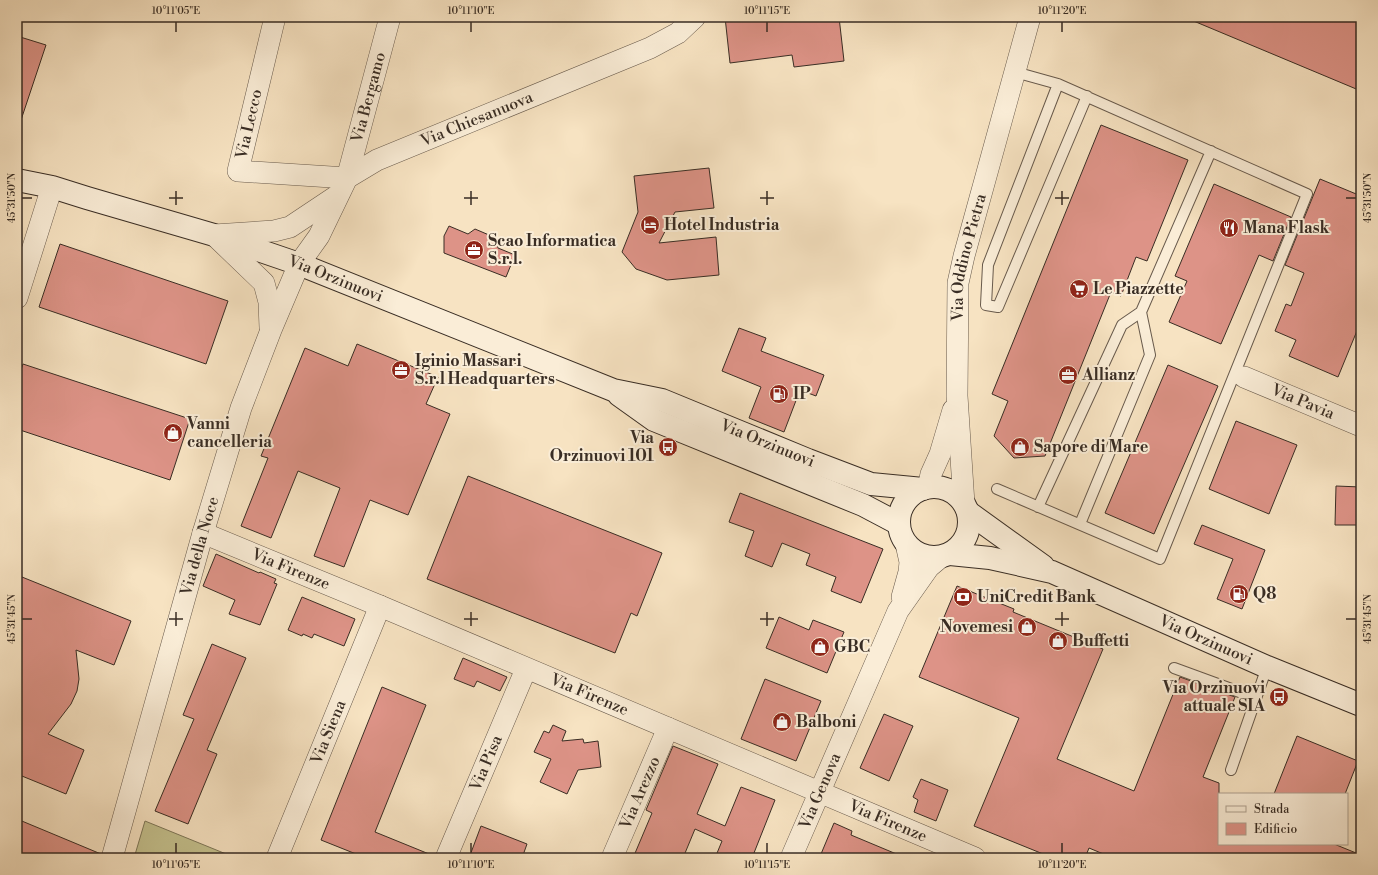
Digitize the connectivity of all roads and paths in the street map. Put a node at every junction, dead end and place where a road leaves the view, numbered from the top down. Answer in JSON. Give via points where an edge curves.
{"nodes":[{"id":1,"x":275,"y":17,"type":"edge"},
{"id":2,"x":390,"y":17,"type":"edge"},
{"id":3,"x":695,"y":17,"type":"edge"},
{"id":4,"x":1030,"y":17,"type":"edge"},
{"id":5,"x":1015,"y":72,"type":"junction"},
{"id":6,"x":1058,"y":84,"type":"junction"},
{"id":7,"x":1087,"y":96,"type":"junction"},
{"id":8,"x":1211,"y":151,"type":"junction"},
{"id":9,"x":17,"y":168,"type":"edge"},
{"id":10,"x":17,"y":180,"type":"edge"},
{"id":11,"x":52,"y":187,"type":"junction"},
{"id":12,"x":343,"y":187,"type":"junction"},
{"id":13,"x":214,"y":235,"type":"junction"},
{"id":14,"x":299,"y":264,"type":"junction"},
{"id":15,"x":18,"y":292,"type":"edge"},
{"id":16,"x":1141,"y":312,"type":"junction"},
{"id":17,"x":270,"y":330,"type":"junction"},
{"id":18,"x":1244,"y":378,"type":"dead end"},
{"id":19,"x":613,"y":390,"type":"junction"},
{"id":20,"x":957,"y":396,"type":"junction"},
{"id":21,"x":1361,"y":426,"type":"edge"},
{"id":22,"x":926,"y":488,"type":"junction"},
{"id":23,"x":997,"y":489,"type":"dead end"},
{"id":24,"x":1038,"y":507,"type":"junction"},
{"id":25,"x":966,"y":508,"type":"junction"},
{"id":26,"x":899,"y":524,"type":"junction"},
{"id":27,"x":1080,"y":524,"type":"junction"},
{"id":28,"x":203,"y":533,"type":"junction"},
{"id":29,"x":906,"y":544,"type":"junction"},
{"id":30,"x":946,"y":556,"type":"junction"},
{"id":31,"x":1052,"y":572,"type":"junction"},
{"id":32,"x":380,"y":606,"type":"junction"},
{"id":33,"x":898,"y":611,"type":"junction"},
{"id":34,"x":1267,"y":667,"type":"junction"},
{"id":35,"x":1174,"y":668,"type":"dead end"},
{"id":36,"x":526,"y":669,"type":"junction"},
{"id":37,"x":1256,"y":698,"type":"junction"},
{"id":38,"x":1361,"y":705,"type":"edge"},
{"id":39,"x":668,"y":728,"type":"junction"},
{"id":40,"x":1231,"y":770,"type":"dead end"},
{"id":41,"x":819,"y":791,"type":"junction"},
{"id":42,"x":112,"y":858,"type":"edge"},
{"id":43,"x":276,"y":858,"type":"edge"},
{"id":44,"x":446,"y":858,"type":"edge"},
{"id":45,"x":612,"y":858,"type":"edge"},
{"id":46,"x":791,"y":858,"type":"edge"},
{"id":47,"x":975,"y":858,"type":"edge"}],
"edges":[{"from":1,"to":12,"type":"street","name":"Via Lecco","via":[[238,171]]},
{"from":2,"to":12,"type":"street","name":"Via Bergamo"},
{"from":3,"to":12,"type":"street","name":"Via Chiesanuova","via":[[678,33],[650,48],[377,160]]},
{"from":4,"to":5,"type":"street","name":"Via Oddino Pietra"},
{"from":5,"to":6,"type":"lane"},
{"from":5,"to":20,"type":"street","name":"Via Oddino Pietra","via":[[958,283]]},
{"from":6,"to":7,"type":"lane"},
{"from":6,"to":7,"type":"lane","via":[[988,265],[986,305],[998,307]]},
{"from":7,"to":8,"type":"lane"},
{"from":8,"to":16,"type":"lane"},
{"from":8,"to":27,"type":"lane","via":[[1307,194],[1160,559]]},
{"from":9,"to":11,"type":"main road","name":"Via Orzinuovi"},
{"from":10,"to":11,"type":"main road","name":"Via Orzinuovi"},
{"from":11,"to":13,"type":"main road","name":"Via Orzinuovi"},
{"from":11,"to":15,"type":"street"},
{"from":12,"to":13,"type":"street","name":"Via Chiesanuova","via":[[290,227],[274,231]]},
{"from":12,"to":14,"type":"street","via":[[319,236]]},
{"from":13,"to":14,"type":"main road","name":"Via Orzinuovi"},
{"from":13,"to":17,"type":"street","via":[[264,283],[269,302]]},
{"from":14,"to":17,"type":"street","name":"Via della Noce"},
{"from":14,"to":19,"type":"main road","name":"Via Orzinuovi"},
{"from":16,"to":24,"type":"lane","via":[[1122,325]]},
{"from":16,"to":27,"type":"lane","via":[[1150,355]]},
{"from":17,"to":28,"type":"street","name":"Via della Noce","via":[[241,408]]},
{"from":18,"to":21,"type":"street","name":"Via Pavia"},
{"from":19,"to":22,"type":"main road","name":"Via Orzinuovi","via":[[662,400],[871,484]]},
{"from":19,"to":26,"type":"main road","name":"Via Orzinuovi","via":[[654,420],[863,505]]},
{"from":20,"to":22,"type":"street","via":[[940,454]]},
{"from":20,"to":25,"type":"street","name":"Via Oddino Pietra"},
{"from":22,"to":25,"type":"main road","name":"Via Orzinuovi","via":[[948,490],[960,498]]},
{"from":22,"to":26,"type":"main road","via":[[908,498],[900,513]]},
{"from":23,"to":24,"type":"lane"},
{"from":24,"to":27,"type":"lane"},
{"from":25,"to":30,"type":"main road","via":[[969,528],[967,534],[961,546]]},
{"from":25,"to":31,"type":"main road","name":"Via Orzinuovi"},
{"from":26,"to":29,"type":"main road"},
{"from":28,"to":32,"type":"street","name":"Via Firenze"},
{"from":28,"to":42,"type":"street","name":"Via della Noce"},
{"from":29,"to":30,"type":"main road","name":"Via Orzinuovi","via":[[926,557]]},
{"from":29,"to":33,"type":"street","via":[[910,567]]},
{"from":30,"to":31,"type":"main road","name":"Via Orzinuovi","via":[[990,558]]},
{"from":30,"to":33,"type":"street","name":"Via Genova","via":[[929,567]]},
{"from":31,"to":34,"type":"main road","name":"Via Orzinuovi"},
{"from":32,"to":36,"type":"street","name":"Via Firenze"},
{"from":32,"to":43,"type":"street","name":"Via Siena"},
{"from":33,"to":41,"type":"street","name":"Via Genova"},
{"from":34,"to":37,"type":"lane"},
{"from":34,"to":38,"type":"main road","name":"Via Orzinuovi"},
{"from":35,"to":37,"type":"lane"},
{"from":36,"to":39,"type":"street","name":"Via Firenze"},
{"from":36,"to":44,"type":"street","name":"Via Pisa"},
{"from":37,"to":40,"type":"lane"},
{"from":39,"to":41,"type":"street","name":"Via Firenze"},
{"from":39,"to":45,"type":"street","name":"Via Arezzo"},
{"from":41,"to":46,"type":"street","name":"Via Genova"},
{"from":41,"to":47,"type":"street","name":"Via Firenze"}]}
